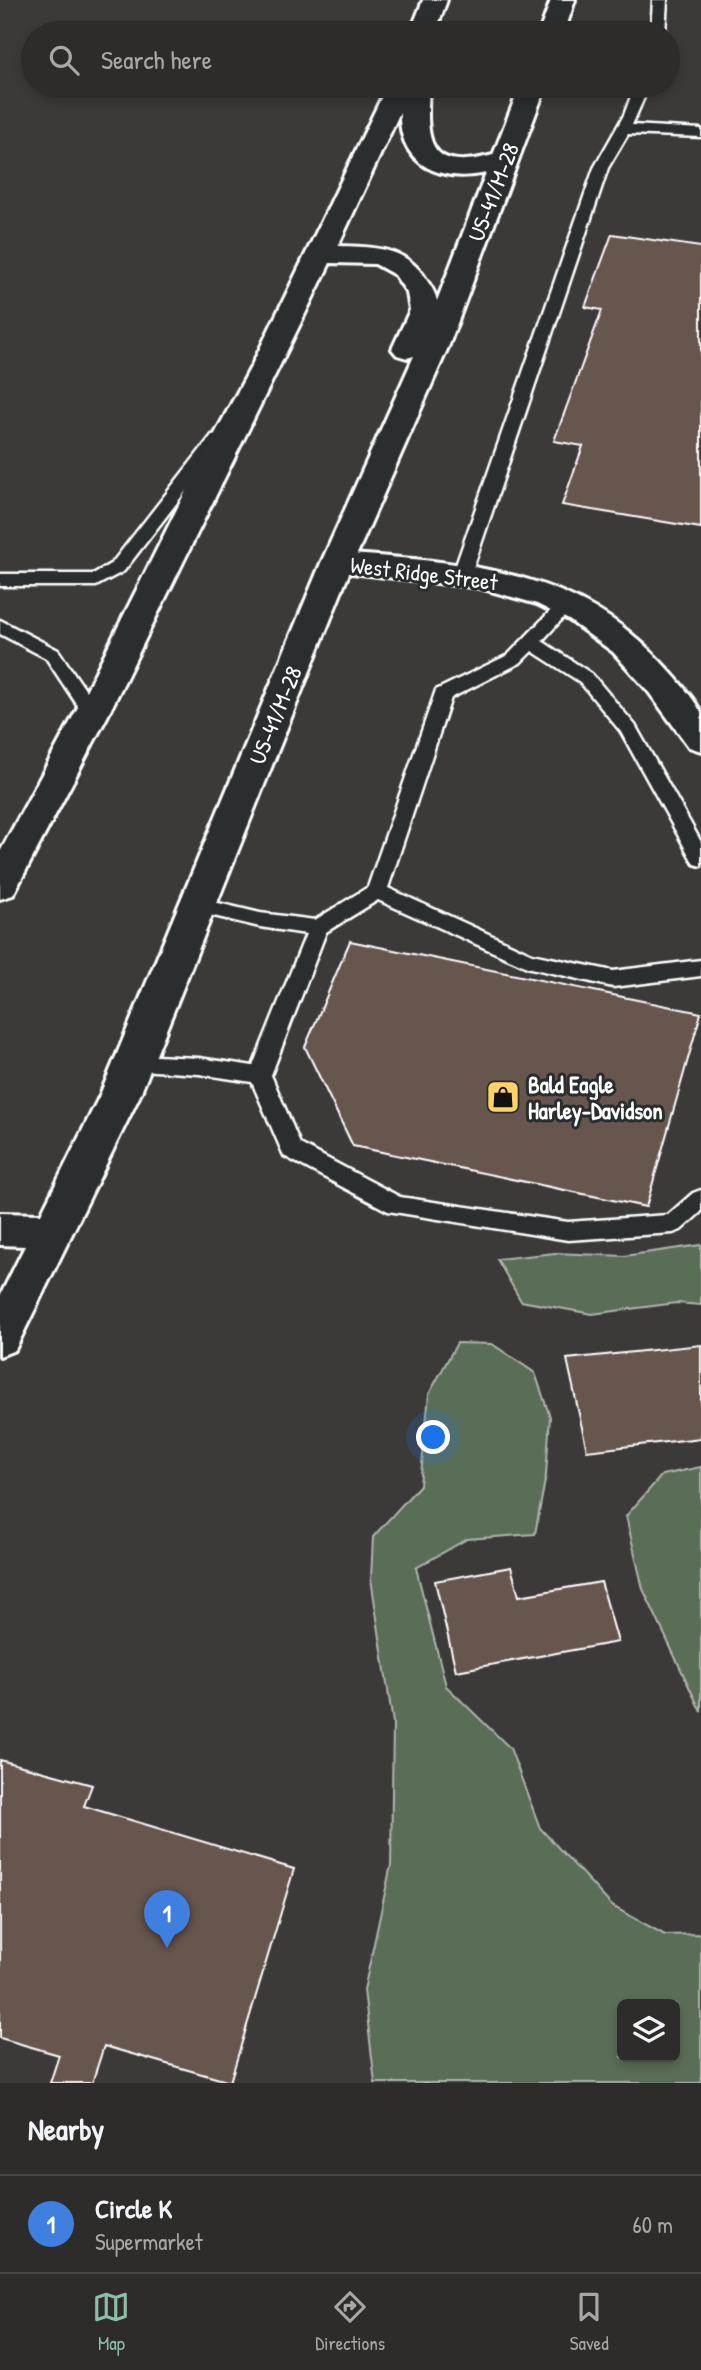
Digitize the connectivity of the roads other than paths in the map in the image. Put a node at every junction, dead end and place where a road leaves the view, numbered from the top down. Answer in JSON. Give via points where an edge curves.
{"nodes":[{"id":1,"x":435,"y":0,"type":"edge"},
{"id":2,"x":564,"y":0,"type":"edge"},
{"id":3,"x":660,"y":0,"type":"edge"},
{"id":4,"x":427,"y":21,"type":"edge"},
{"id":5,"x":556,"y":21,"type":"edge"},
{"id":6,"x":659,"y":21,"type":"edge"},
{"id":7,"x":394,"y":98,"type":"edge"},
{"id":8,"x":415,"y":98,"type":"edge"},
{"id":9,"x":529,"y":98,"type":"edge"},
{"id":10,"x":637,"y":98,"type":"edge"},
{"id":11,"x":623,"y":129,"type":"junction"},
{"id":12,"x":701,"y":133,"type":"edge"},
{"id":13,"x":506,"y":160,"type":"junction"},
{"id":14,"x":320,"y":254,"type":"junction"},
{"id":15,"x":246,"y":405,"type":"junction"},
{"id":16,"x":360,"y":511,"type":"junction"},
{"id":17,"x":337,"y":563,"type":"junction"},
{"id":18,"x":463,"y":573,"type":"junction"},
{"id":19,"x":0,"y":580,"type":"edge"},
{"id":20,"x":566,"y":605,"type":"junction"},
{"id":21,"x":0,"y":626,"type":"edge"},
{"id":22,"x":530,"y":642,"type":"junction"},
{"id":23,"x":92,"y":713,"type":"junction"},
{"id":24,"x":701,"y":739,"type":"edge"},
{"id":25,"x":701,"y":859,"type":"edge"},
{"id":26,"x":0,"y":886,"type":"edge"},
{"id":27,"x":377,"y":891,"type":"junction"},
{"id":28,"x":197,"y":905,"type":"junction"},
{"id":29,"x":318,"y":928,"type":"junction"},
{"id":30,"x":701,"y":968,"type":"edge"},
{"id":31,"x":133,"y":1063,"type":"junction"},
{"id":32,"x":260,"y":1075,"type":"junction"},
{"id":33,"x":701,"y":1199,"type":"edge"},
{"id":34,"x":0,"y":1229,"type":"edge"},
{"id":35,"x":53,"y":1231,"type":"junction"},
{"id":36,"x":0,"y":1338,"type":"edge"}],
"edges":[{"from":1,"to":4,"type":"main road"},
{"from":2,"to":5,"type":"main road"},
{"from":3,"to":6,"type":"lane"},
{"from":7,"to":14,"type":"main road"},
{"from":8,"to":13,"type":"main road","via":[[416,141],[429,157],[455,169]]},
{"from":9,"to":13,"type":"main road","name":"US-41/M-28"},
{"from":10,"to":11,"type":"lane"},
{"from":11,"to":12,"type":"lane"},
{"from":11,"to":18,"type":"lane","via":[[601,168]]},
{"from":13,"to":16,"type":"main road","name":"US-41/M-28","via":[[434,345]]},
{"from":14,"to":15,"type":"main road"},
{"from":14,"to":16,"type":"main road","via":[[381,256],[405,269],[421,293],[424,310],[371,434]]},
{"from":15,"to":19,"type":"lane","via":[[118,567],[96,580]]},
{"from":15,"to":23,"type":"main road"},
{"from":16,"to":17,"type":"main road","name":"US-41/M-28"},
{"from":17,"to":18,"type":"main road","name":"West Ridge Street"},
{"from":17,"to":28,"type":"main road","name":"US-41/M-28"},
{"from":18,"to":20,"type":"main road","name":"West Ridge Street","via":[[518,585]]},
{"from":20,"to":22,"type":"lane"},
{"from":20,"to":24,"type":"main road","name":"West Ridge Street","via":[[611,633],[638,658]]},
{"from":21,"to":23,"type":"lane","via":[[52,654]]},
{"from":22,"to":25,"type":"lane","via":[[586,678],[628,729]]},
{"from":22,"to":27,"type":"lane","via":[[514,659],[443,694]]},
{"from":23,"to":26,"type":"main road"},
{"from":27,"to":29,"type":"lane"},
{"from":27,"to":30,"type":"lane","via":[[527,960],[613,979]]},
{"from":28,"to":29,"type":"lane"},
{"from":28,"to":31,"type":"main road","name":"US-41/M-28"},
{"from":29,"to":32,"type":"lane"},
{"from":31,"to":32,"type":"lane"},
{"from":31,"to":35,"type":"main road","name":"US-41/M-28"},
{"from":32,"to":33,"type":"lane","via":[[292,1150],[396,1205],[568,1231],[673,1224]]},
{"from":34,"to":35,"type":"main road"},
{"from":35,"to":36,"type":"main road","name":"US-41/M-28"}]}
